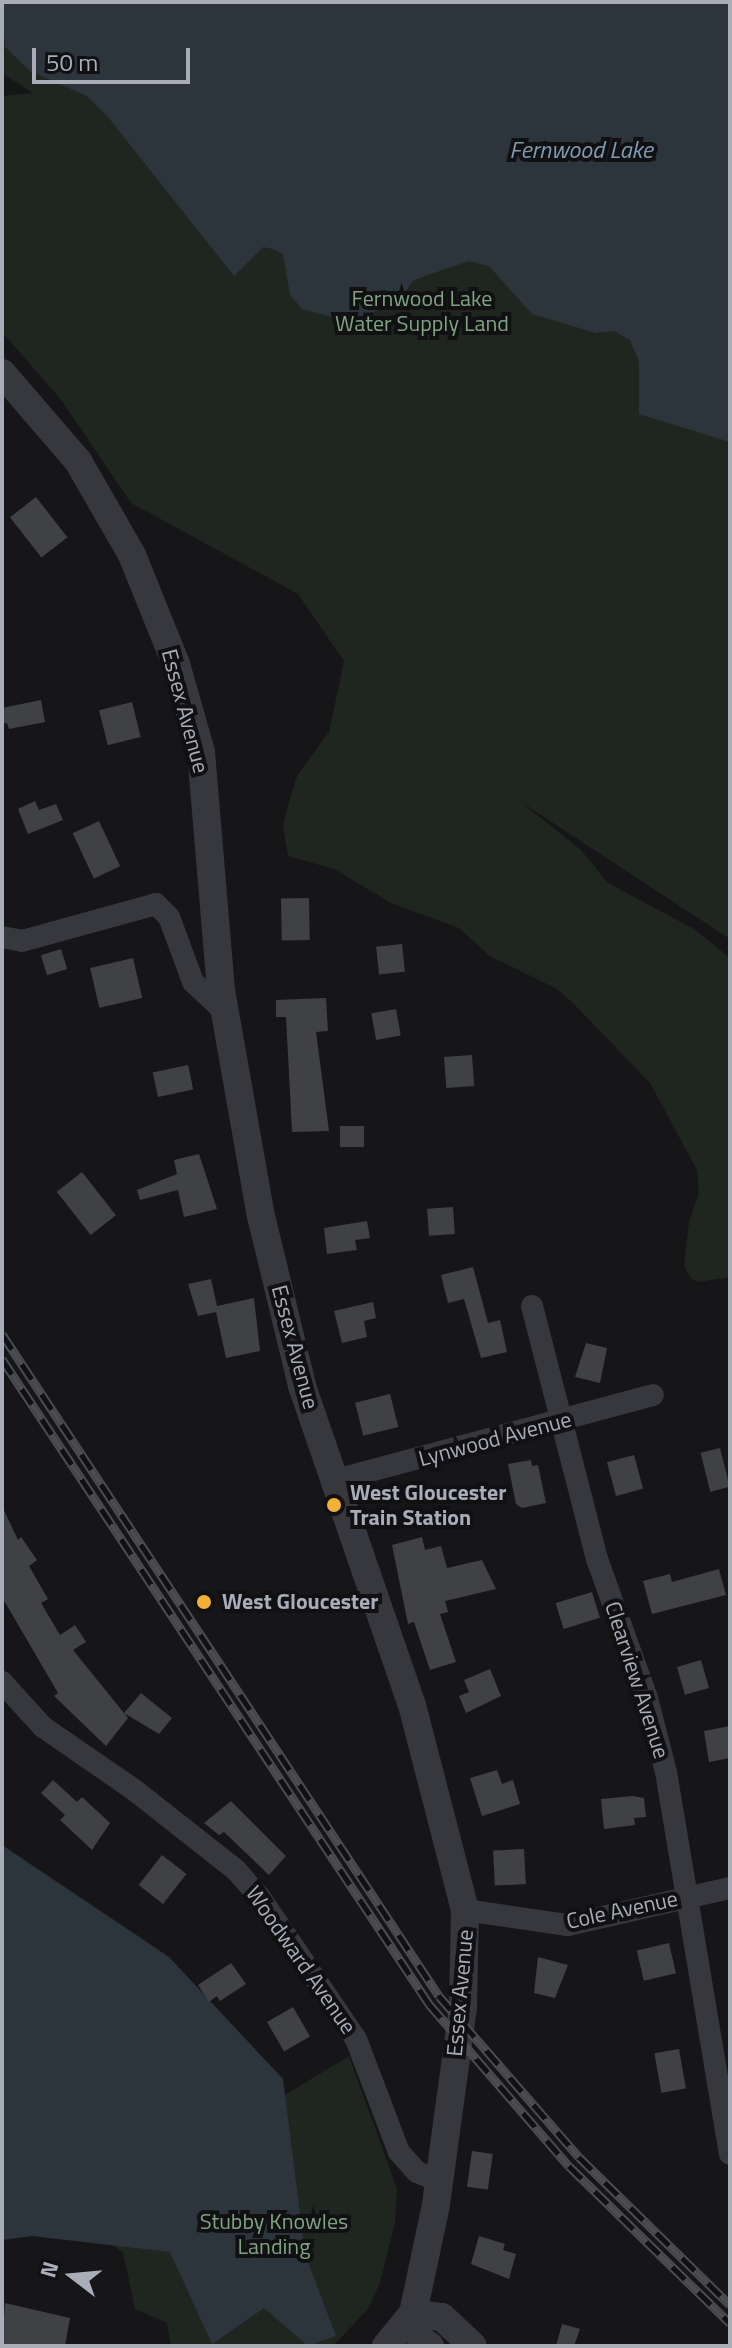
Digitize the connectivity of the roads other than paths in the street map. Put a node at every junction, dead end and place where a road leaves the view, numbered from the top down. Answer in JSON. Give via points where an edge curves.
{"nodes":[{"id":1,"x":2,"y":373,"type":"edge"},
{"id":2,"x":2,"y":937,"type":"edge"},
{"id":3,"x":225,"y":1012,"type":"junction"},
{"id":4,"x":532,"y":1306,"type":"dead end"},
{"id":5,"x":653,"y":1395,"type":"dead end"},
{"id":6,"x":561,"y":1422,"type":"junction"},
{"id":7,"x":336,"y":1480,"type":"junction"},
{"id":8,"x":2,"y":1682,"type":"edge"},
{"id":9,"x":730,"y":1888,"type":"edge"},
{"id":10,"x":686,"y":1897,"type":"junction"},
{"id":11,"x":465,"y":1910,"type":"junction"},
{"id":12,"x":730,"y":2154,"type":"edge"},
{"id":13,"x":439,"y":2181,"type":"junction"},
{"id":14,"x":413,"y":2313,"type":"junction"},
{"id":15,"x":386,"y":2346,"type":"edge"},
{"id":16,"x":430,"y":2346,"type":"edge"},
{"id":17,"x":473,"y":2346,"type":"edge"}],
"edges":[{"from":1,"to":3,"type":"street","name":"Essex Avenue","via":[[78,461],[132,555],[176,664],[201,752]]},
{"from":2,"to":3,"type":"street","via":[[22,941],[156,904],[169,917],[193,982]]},
{"from":3,"to":7,"type":"street","name":"Essex Avenue","via":[[261,1216],[302,1386]]},
{"from":4,"to":6,"type":"street","name":"Clearview Avenue"},
{"from":5,"to":6,"type":"street","name":"Lynwood Avenue"},
{"from":6,"to":7,"type":"street","name":"Lynwood Avenue"},
{"from":6,"to":10,"type":"street","name":"Clearview Avenue","via":[[597,1559],[647,1698],[666,1772]]},
{"from":7,"to":11,"type":"street","name":"Essex Avenue","via":[[412,1705]]},
{"from":8,"to":13,"type":"street","name":"Woodward Avenue","via":[[43,1727],[133,1789],[236,1870],[259,1896],[356,2039],[399,2152],[417,2172]]},
{"from":9,"to":10,"type":"street","name":"Cole Avenue"},
{"from":10,"to":11,"type":"street","name":"Cole Avenue","via":[[568,1925]]},
{"from":10,"to":12,"type":"street","name":"Clearview Avenue"},
{"from":11,"to":13,"type":"street","name":"Essex Avenue","via":[[463,2007]]},
{"from":13,"to":14,"type":"street","name":"Essex Avenue"},
{"from":14,"to":15,"type":"street","name":"Essex Avenue"},
{"from":14,"to":16,"type":"street","via":[[421,2340]]},
{"from":14,"to":17,"type":"street","via":[[442,2317]]}]}
